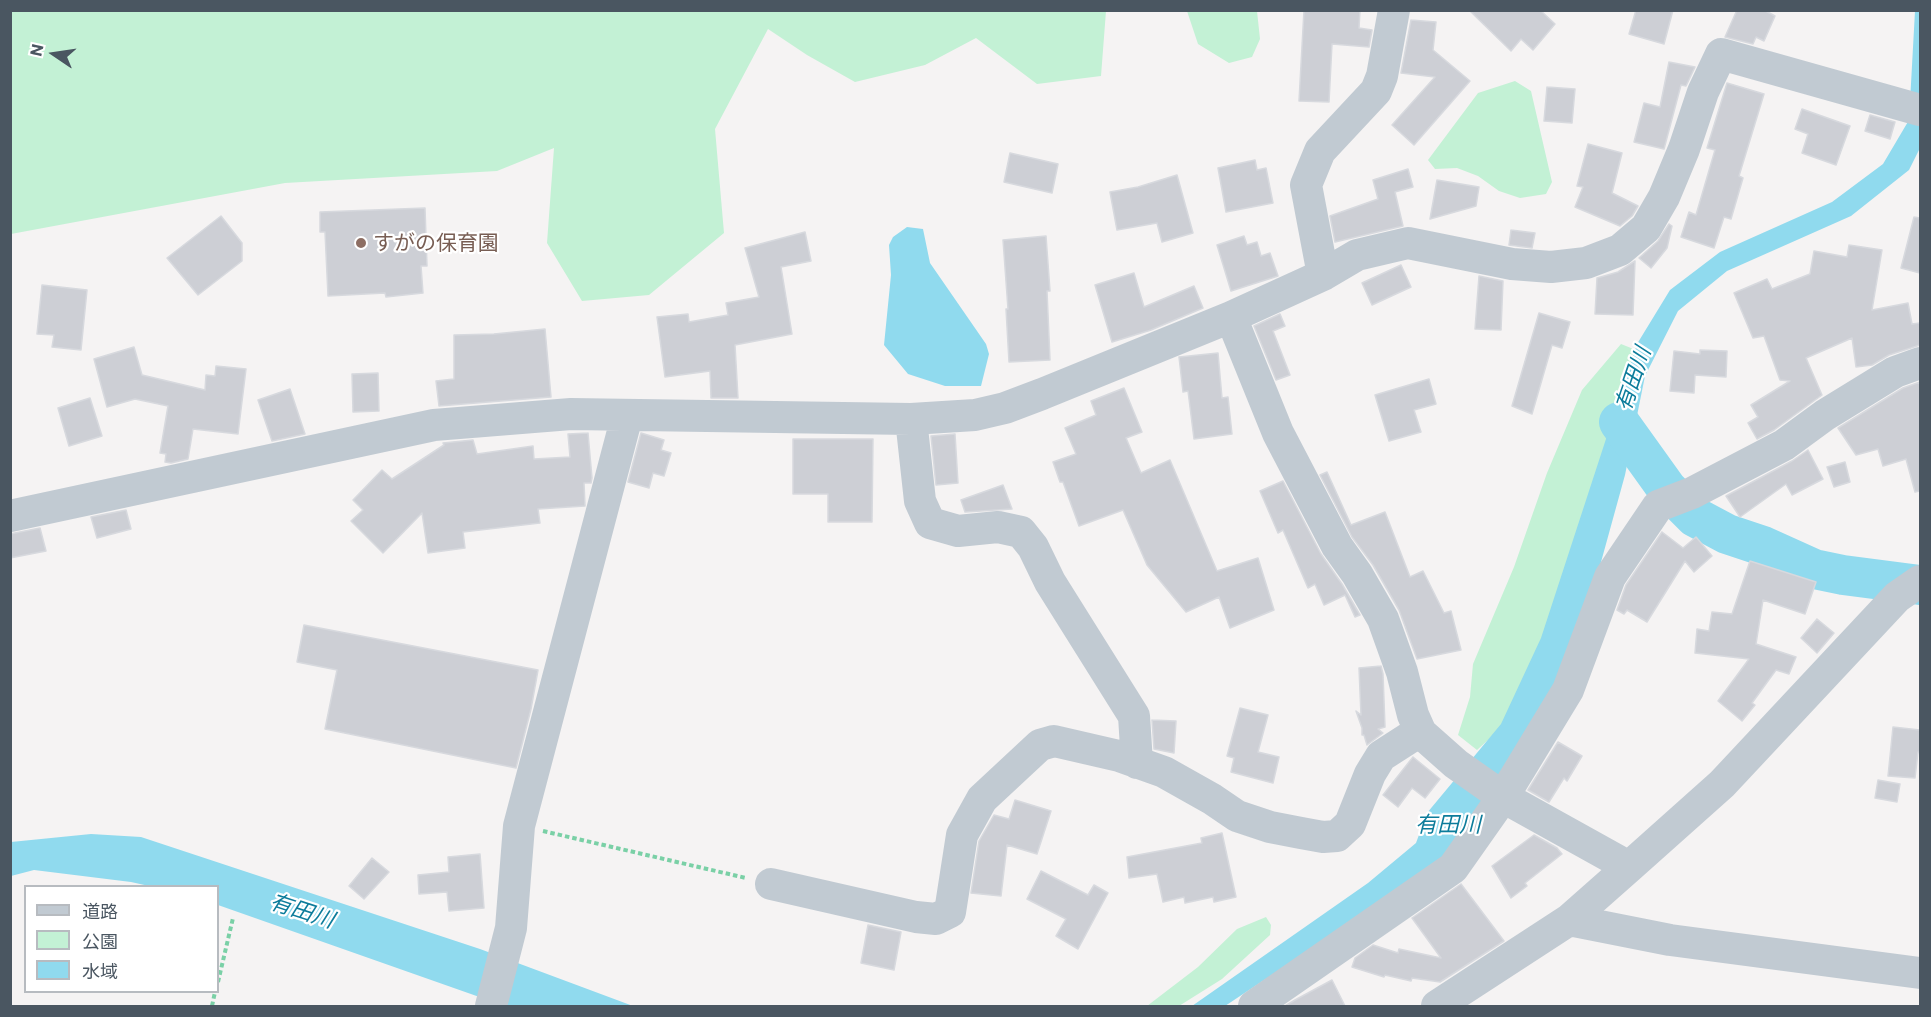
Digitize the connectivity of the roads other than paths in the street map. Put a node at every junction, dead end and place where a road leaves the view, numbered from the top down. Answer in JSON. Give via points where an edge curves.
{"nodes":[{"id":1,"x":1394,"y":10,"type":"edge"},
{"id":2,"x":1920,"y":110,"type":"edge"},
{"id":3,"x":1323,"y":274,"type":"junction"},
{"id":4,"x":1230,"y":317,"type":"junction"},
{"id":5,"x":1920,"y":363,"type":"edge"},
{"id":6,"x":627,"y":416,"type":"junction"},
{"id":7,"x":911,"y":419,"type":"junction"},
{"id":8,"x":10,"y":516,"type":"edge"},
{"id":9,"x":1909,"y":589,"type":"edge"},
{"id":10,"x":1421,"y":734,"type":"junction"},
{"id":11,"x":1137,"y":763,"type":"junction"},
{"id":12,"x":1503,"y":797,"type":"junction"},
{"id":13,"x":1629,"y":867,"type":"junction"},
{"id":14,"x":771,"y":884,"type":"road end"},
{"id":15,"x":1569,"y":920,"type":"junction"},
{"id":16,"x":1920,"y":973,"type":"edge"},
{"id":17,"x":491,"y":1006,"type":"edge"},
{"id":18,"x":1254,"y":1006,"type":"edge"},
{"id":19,"x":1437,"y":1006,"type":"edge"}],
"edges":[{"from":1,"to":3,"type":"street","via":[[1376,91],[1320,151],[1306,185]]},
{"from":2,"to":3,"type":"street","via":[[1721,54],[1664,197],[1646,228],[1620,250],[1586,262],[1551,267],[1512,264],[1408,243],[1357,255]]},
{"from":3,"to":4,"type":"street"},
{"from":4,"to":7,"type":"street","via":[[1005,408],[975,415]]},
{"from":4,"to":10,"type":"street","via":[[1278,433],[1336,546],[1383,619]]},
{"from":5,"to":12,"type":"street","via":[[1895,372],[1784,445],[1692,493],[1658,506],[1610,577],[1568,690]]},
{"from":6,"to":7,"type":"street"},
{"from":6,"to":8,"type":"street","via":[[571,414],[434,425]]},
{"from":6,"to":17,"type":"street","via":[[519,826],[511,928]]},
{"from":7,"to":11,"type":"street","via":[[920,501],[930,524],[958,531],[998,527],[1021,532],[1134,716]]},
{"from":9,"to":13,"type":"street","via":[[1722,784]]},
{"from":10,"to":11,"type":"street","via":[[1381,756],[1350,824],[1337,836],[1270,827],[1237,816],[1164,772]]},
{"from":10,"to":12,"type":"street"},
{"from":11,"to":14,"type":"street","via":[[1054,741],[1040,745],[982,799],[962,835],[950,912],[936,919]]},
{"from":12,"to":13,"type":"street"},
{"from":12,"to":18,"type":"street","via":[[1454,868]]},
{"from":13,"to":15,"type":"street"},
{"from":15,"to":16,"type":"street","via":[[1670,940]]},
{"from":15,"to":19,"type":"street"}]}
